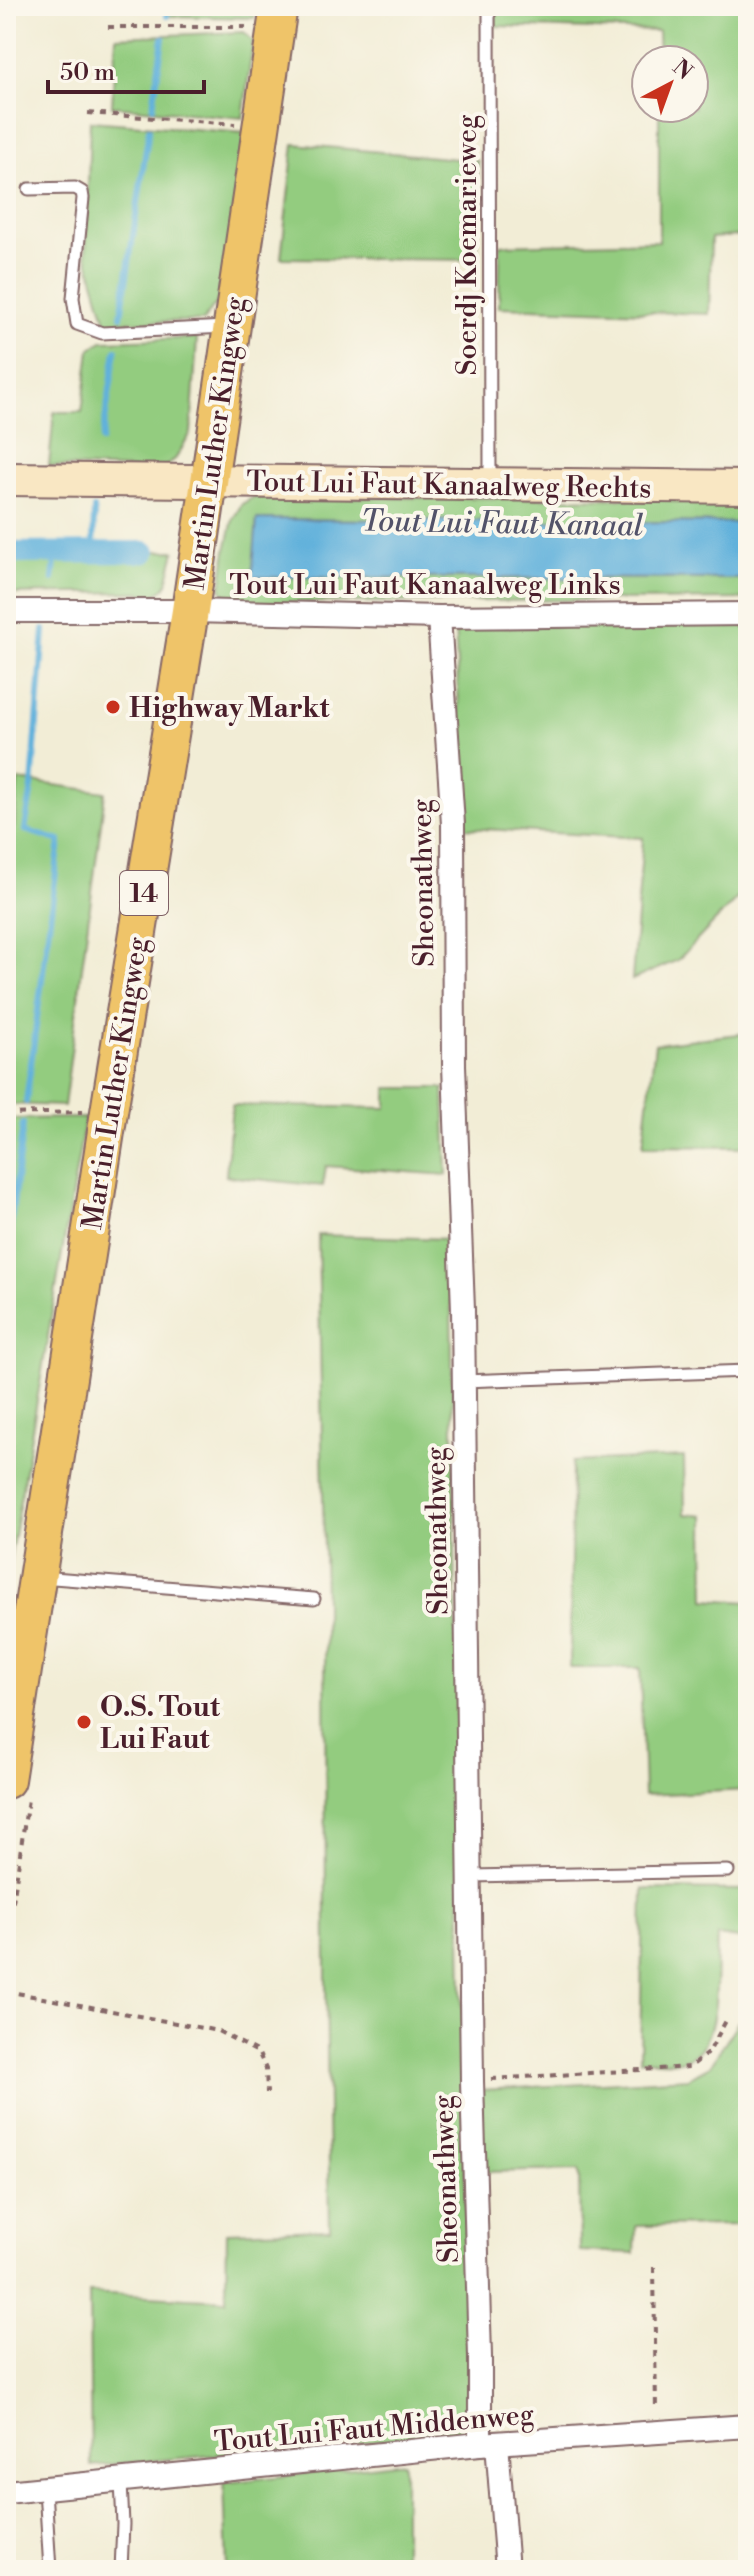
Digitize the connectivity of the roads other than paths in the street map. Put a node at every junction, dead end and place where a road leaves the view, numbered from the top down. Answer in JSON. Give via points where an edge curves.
{"nodes":[{"id":1,"x":489,"y":6,"type":"edge"},
{"id":2,"x":278,"y":16,"type":"edge"},
{"id":3,"x":29,"y":189,"type":"dead end"},
{"id":4,"x":231,"y":327,"type":"junction"},
{"id":5,"x":6,"y":479,"type":"edge"},
{"id":6,"x":210,"y":481,"type":"junction"},
{"id":7,"x":490,"y":484,"type":"junction"},
{"id":8,"x":748,"y":487,"type":"edge"},
{"id":9,"x":6,"y":611,"type":"edge"},
{"id":10,"x":190,"y":611,"type":"junction"},
{"id":11,"x":748,"y":614,"type":"edge"},
{"id":12,"x":439,"y":617,"type":"junction"},
{"id":13,"x":748,"y":1371,"type":"edge"},
{"id":14,"x":463,"y":1381,"type":"junction"},
{"id":15,"x":37,"y":1577,"type":"junction"},
{"id":16,"x":314,"y":1599,"type":"dead end"},
{"id":17,"x":6,"y":1780,"type":"edge"},
{"id":18,"x":728,"y":1871,"type":"dead end"},
{"id":19,"x":472,"y":1876,"type":"junction"},
{"id":20,"x":748,"y":2426,"type":"edge"},
{"id":21,"x":488,"y":2444,"type":"junction"},
{"id":22,"x":121,"y":2482,"type":"junction"},
{"id":23,"x":45,"y":2489,"type":"junction"},
{"id":24,"x":6,"y":2492,"type":"edge"},
{"id":25,"x":50,"y":2570,"type":"edge"},
{"id":26,"x":121,"y":2570,"type":"edge"},
{"id":27,"x":507,"y":2570,"type":"edge"}],
"edges":[{"from":1,"to":7,"type":"lane","name":"Soerdj Koemarieweg"},
{"from":2,"to":4,"type":"main road","name":"Martin Luther Kingweg","number":"14"},
{"from":3,"to":4,"type":"lane","via":[[82,192],[73,298],[77,324],[102,333]]},
{"from":4,"to":6,"type":"main road","name":"Martin Luther Kingweg","number":"14"},
{"from":5,"to":6,"type":"street","name":"Tout Lui Faut Kanaalweg Rechts"},
{"from":6,"to":7,"type":"street","name":"Tout Lui Faut Kanaalweg Rechts"},
{"from":6,"to":10,"type":"main road","name":"Martin Luther Kingweg","number":"14"},
{"from":7,"to":8,"type":"street","name":"Tout Lui Faut Kanaalweg Rechts"},
{"from":9,"to":10,"type":"street","name":"Tout Lui Faut Kanaalweg Links"},
{"from":10,"to":12,"type":"street","name":"Tout Lui Faut Kanaalweg Links"},
{"from":10,"to":15,"type":"main road","name":"Martin Luther Kingweg","number":"14"},
{"from":11,"to":12,"type":"street","name":"Tout Lui Faut Kanaalweg Links"},
{"from":12,"to":14,"type":"street","name":"Sheonathweg","via":[[453,824]]},
{"from":13,"to":14,"type":"lane"},
{"from":14,"to":19,"type":"street","name":"Sheonathweg"},
{"from":15,"to":16,"type":"lane"},
{"from":15,"to":17,"type":"main road","name":"Martin Luther Kingweg","number":"14"},
{"from":18,"to":19,"type":"lane"},
{"from":19,"to":21,"type":"street","name":"Sheonathweg","via":[[472,2081],[480,2356]]},
{"from":20,"to":21,"type":"street","name":"Tout Lui Faut Middenweg"},
{"from":21,"to":22,"type":"street","name":"Tout Lui Faut Middenweg"},
{"from":21,"to":27,"type":"street","name":"Sheonathweg"},
{"from":22,"to":23,"type":"street","name":"Tout Lui Faut Middenweg"},
{"from":22,"to":26,"type":"lane"},
{"from":23,"to":24,"type":"street","name":"Tout Lui Faut Middenweg"},
{"from":23,"to":25,"type":"lane"}]}
